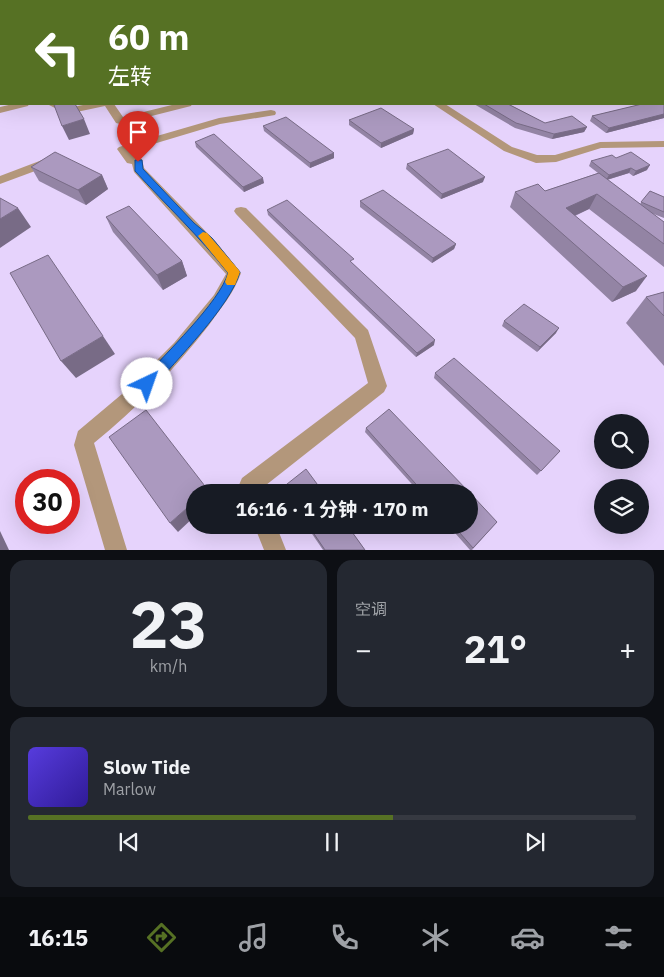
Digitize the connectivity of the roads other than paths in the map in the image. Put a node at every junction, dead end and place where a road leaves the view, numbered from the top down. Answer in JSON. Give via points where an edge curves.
{"nodes":[{"id":1,"x":20,"y":105,"type":"edge"},
{"id":2,"x":54,"y":105,"type":"edge"},
{"id":3,"x":97,"y":105,"type":"edge"},
{"id":4,"x":110,"y":105,"type":"edge"},
{"id":5,"x":183,"y":105,"type":"edge"},
{"id":6,"x":440,"y":105,"type":"edge"},
{"id":7,"x":0,"y":110,"type":"edge"},
{"id":8,"x":271,"y":113,"type":"dead end"},
{"id":9,"x":664,"y":144,"type":"edge"},
{"id":10,"x":58,"y":158,"type":"edge"},
{"id":11,"x":0,"y":180,"type":"edge"},
{"id":12,"x":241,"y":211,"type":"dead end"},
{"id":13,"x":249,"y":484,"type":"edge"},
{"id":14,"x":269,"y":534,"type":"edge"},
{"id":15,"x":116,"y":550,"type":"edge"},
{"id":16,"x":275,"y":550,"type":"edge"}],
"edges":[{"from":1,"to":7,"type":"street"},
{"from":2,"to":3,"type":"street","via":[[67,110]]},
{"from":4,"to":5,"type":"street","via":[[120,121]]},
{"from":6,"to":9,"type":"street","via":[[508,149],[536,159],[556,158],[600,145]]},
{"from":8,"to":15,"type":"street","via":[[219,121],[123,149],[234,272],[230,285],[199,326],[147,384],[86,438],[84,444]]},
{"from":10,"to":11,"type":"street"},
{"from":12,"to":13,"type":"street","via":[[362,335],[378,386]]},
{"from":14,"to":16,"type":"street"}]}
